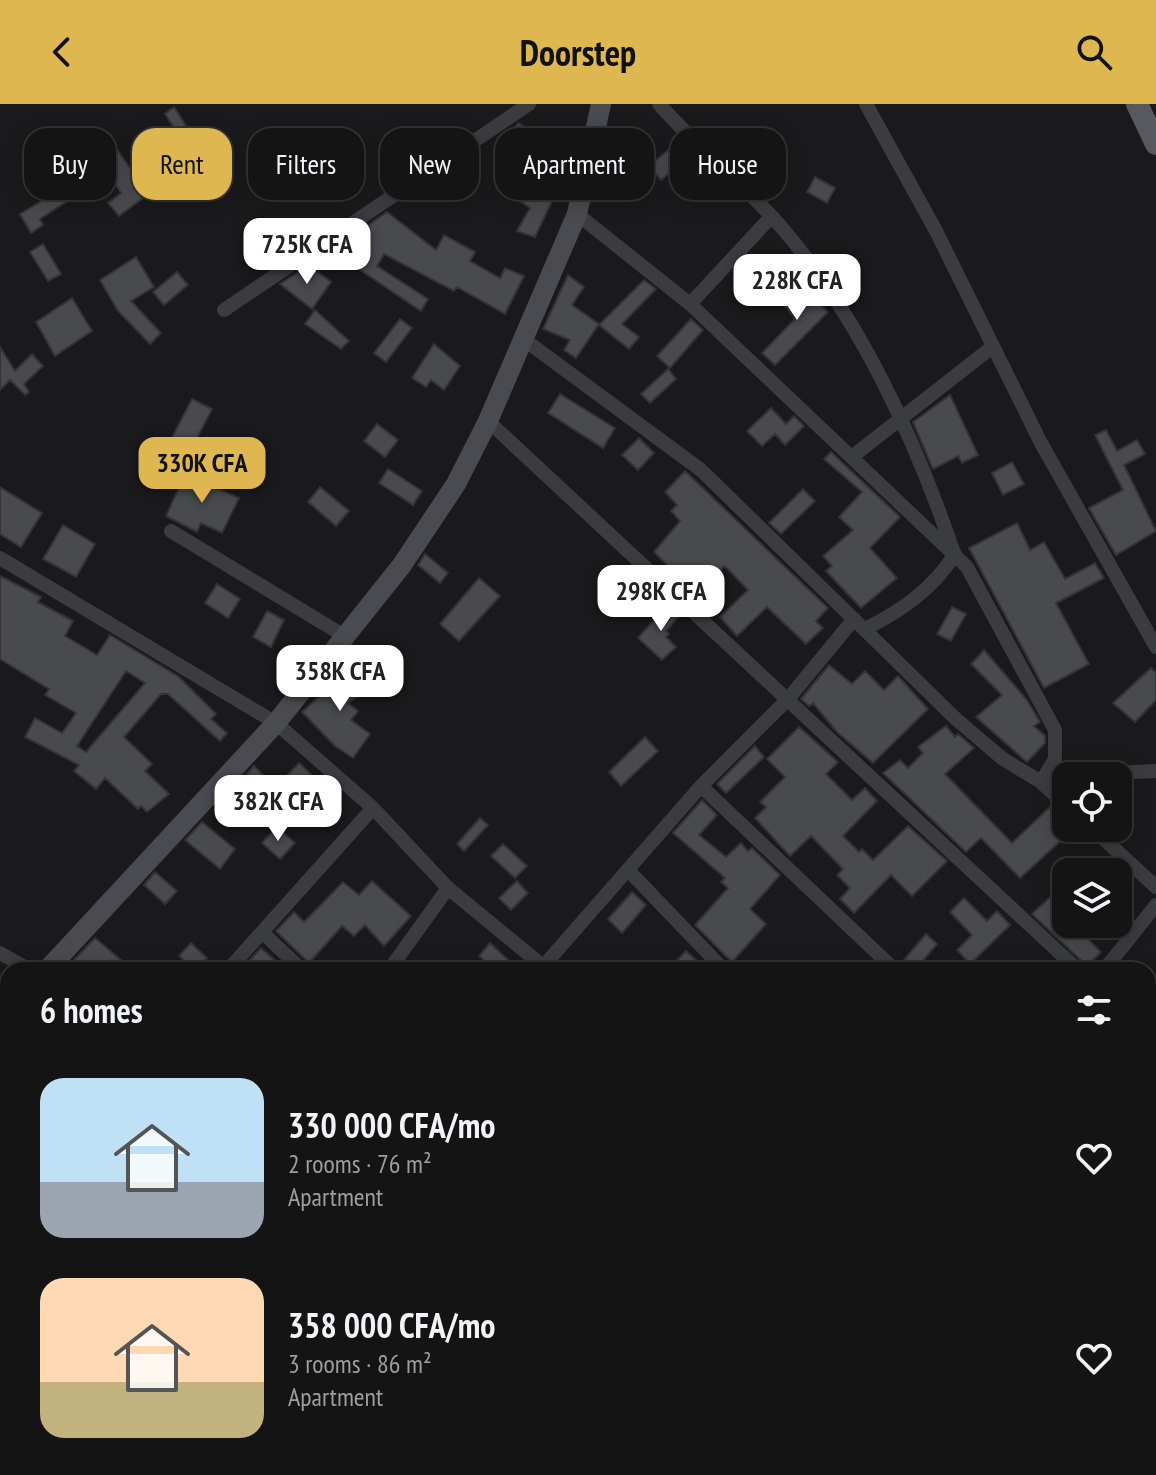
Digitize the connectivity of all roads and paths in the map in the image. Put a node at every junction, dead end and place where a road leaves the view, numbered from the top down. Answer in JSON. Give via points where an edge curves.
{"nodes":[{"id":1,"x":529,"y":104,"type":"edge"},
{"id":2,"x":601,"y":104,"type":"edge"},
{"id":3,"x":659,"y":104,"type":"edge"},
{"id":4,"x":866,"y":104,"type":"edge"},
{"id":5,"x":1137,"y":104,"type":"edge"},
{"id":6,"x":1156,"y":144,"type":"edge"},
{"id":7,"x":577,"y":214,"type":"junction"},
{"id":8,"x":771,"y":217,"type":"junction"},
{"id":9,"x":690,"y":304,"type":"junction"},
{"id":10,"x":224,"y":310,"type":"dead end"},
{"id":11,"x":522,"y":338,"type":"junction"},
{"id":12,"x":991,"y":348,"type":"junction"},
{"id":13,"x":901,"y":417,"type":"junction"},
{"id":14,"x":488,"y":421,"type":"junction"},
{"id":15,"x":853,"y":456,"type":"junction"},
{"id":16,"x":171,"y":531,"type":"dead end"},
{"id":17,"x":955,"y":554,"type":"junction"},
{"id":18,"x":0,"y":558,"type":"edge"},
{"id":19,"x":859,"y":624,"type":"junction"},
{"id":20,"x":346,"y":637,"type":"junction"},
{"id":21,"x":1156,"y":647,"type":"edge"},
{"id":22,"x":788,"y":699,"type":"junction"},
{"id":23,"x":276,"y":723,"type":"junction"},
{"id":24,"x":1156,"y":771,"type":"edge"},
{"id":25,"x":1043,"y":779,"type":"junction"},
{"id":26,"x":701,"y":786,"type":"junction"},
{"id":27,"x":1052,"y":789,"type":"edge"},
{"id":28,"x":373,"y":808,"type":"junction"},
{"id":29,"x":1107,"y":842,"type":"edge"},
{"id":30,"x":630,"y":872,"type":"junction"},
{"id":31,"x":1156,"y":887,"type":"edge"},
{"id":32,"x":448,"y":888,"type":"junction"},
{"id":33,"x":1156,"y":905,"type":"edge"},
{"id":34,"x":263,"y":933,"type":"junction"},
{"id":35,"x":54,"y":962,"type":"edge"},
{"id":36,"x":236,"y":962,"type":"edge"},
{"id":37,"x":294,"y":962,"type":"edge"},
{"id":38,"x":395,"y":962,"type":"edge"},
{"id":39,"x":535,"y":962,"type":"edge"},
{"id":40,"x":548,"y":962,"type":"edge"},
{"id":41,"x":716,"y":962,"type":"edge"},
{"id":42,"x":887,"y":962,"type":"edge"},
{"id":43,"x":1069,"y":962,"type":"edge"},
{"id":44,"x":1110,"y":962,"type":"edge"}],
"edges":[{"from":1,"to":10,"type":"street"},
{"from":2,"to":7,"type":"street"},
{"from":3,"to":8,"type":"street"},
{"from":4,"to":12,"type":"street","via":[[936,231]]},
{"from":5,"to":6,"type":"main road"},
{"from":7,"to":9,"type":"street"},
{"from":7,"to":11,"type":"street"},
{"from":8,"to":9,"type":"street"},
{"from":8,"to":13,"type":"street","via":[[814,268]]},
{"from":9,"to":15,"type":"street"},
{"from":11,"to":14,"type":"street"},
{"from":11,"to":19,"type":"street","via":[[701,470]]},
{"from":12,"to":13,"type":"street"},
{"from":12,"to":21,"type":"street"},
{"from":13,"to":15,"type":"street"},
{"from":13,"to":17,"type":"street"},
{"from":14,"to":20,"type":"street","via":[[456,484]]},
{"from":14,"to":22,"type":"street"},
{"from":15,"to":17,"type":"street"},
{"from":16,"to":20,"type":"street"},
{"from":17,"to":19,"type":"street","via":[[942,575],[896,613]]},
{"from":17,"to":25,"type":"street","via":[[978,585],[1055,730],[1055,759]]},
{"from":18,"to":23,"type":"street"},
{"from":19,"to":22,"type":"street"},
{"from":19,"to":25,"type":"street","via":[[1003,759]]},
{"from":20,"to":23,"type":"street"},
{"from":22,"to":26,"type":"street"},
{"from":22,"to":43,"type":"street"},
{"from":23,"to":28,"type":"street"},
{"from":23,"to":35,"type":"street"},
{"from":24,"to":25,"type":"street"},
{"from":25,"to":27,"type":"street"},
{"from":26,"to":30,"type":"street"},
{"from":26,"to":42,"type":"street"},
{"from":28,"to":32,"type":"street"},
{"from":28,"to":34,"type":"street"},
{"from":29,"to":31,"type":"street"},
{"from":30,"to":40,"type":"street"},
{"from":30,"to":41,"type":"street"},
{"from":32,"to":38,"type":"street"},
{"from":32,"to":39,"type":"street"},
{"from":33,"to":44,"type":"street"},
{"from":34,"to":36,"type":"street"},
{"from":34,"to":37,"type":"street"}]}
